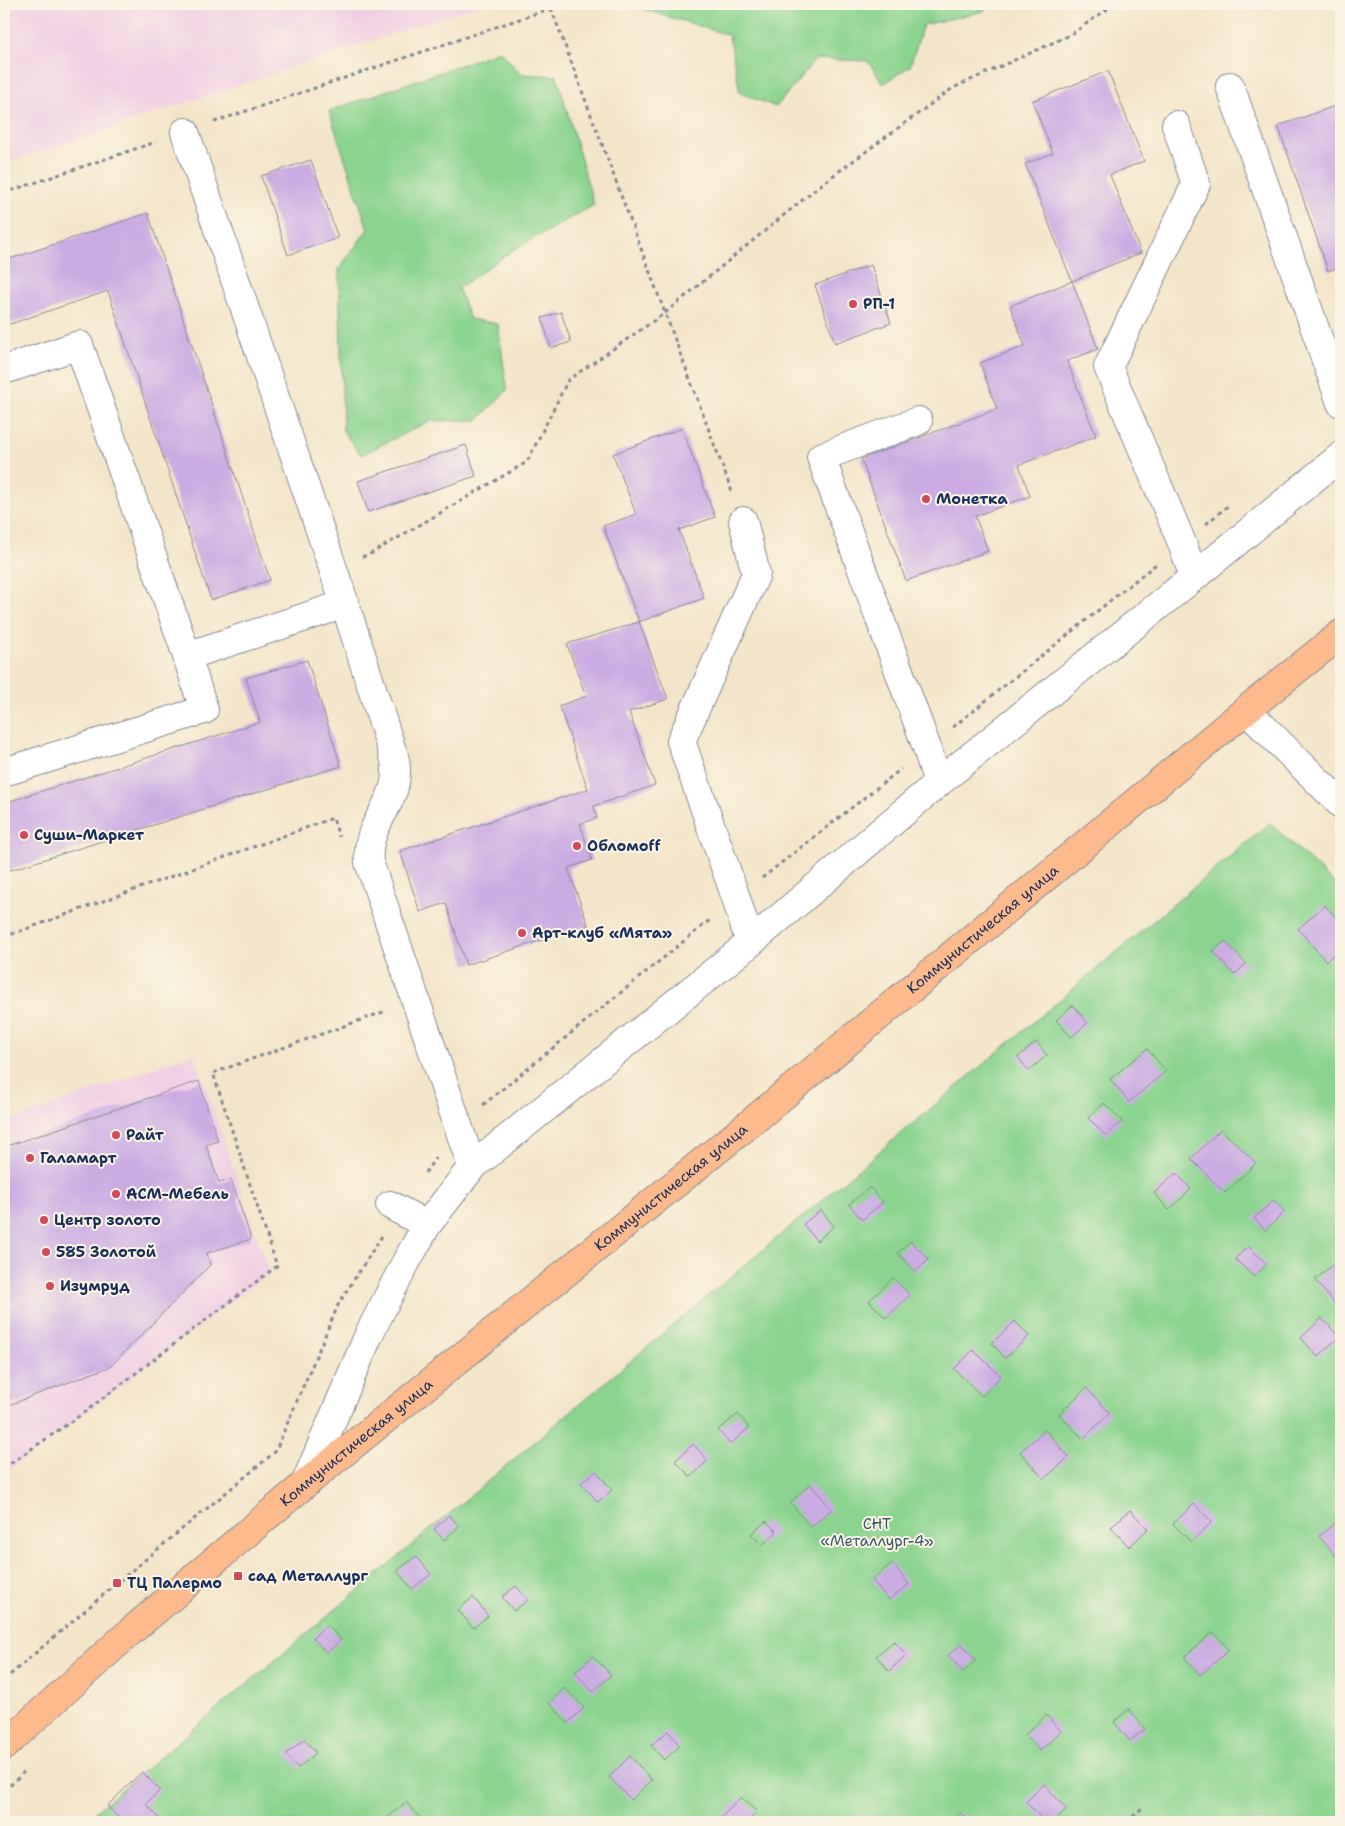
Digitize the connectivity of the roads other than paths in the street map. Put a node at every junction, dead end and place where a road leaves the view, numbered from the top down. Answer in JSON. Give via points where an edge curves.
{"nodes":[{"id":1,"x":1230,"y":86,"type":"dead end"},
{"id":2,"x":1176,"y":125,"type":"dead end"},
{"id":3,"x":185,"y":132,"type":"road end"},
{"id":4,"x":4,"y":370,"type":"edge"},
{"id":5,"x":1341,"y":403,"type":"edge"},
{"id":6,"x":918,"y":421,"type":"dead end"},
{"id":7,"x":1341,"y":456,"type":"edge"},
{"id":8,"x":743,"y":521,"type":"road end"},
{"id":9,"x":1194,"y":577,"type":"junction"},
{"id":10,"x":345,"y":604,"type":"junction"},
{"id":11,"x":1341,"y":634,"type":"edge"},
{"id":12,"x":187,"y":656,"type":"junction"},
{"id":13,"x":1246,"y":710,"type":"junction"},
{"id":14,"x":4,"y":772,"type":"edge"},
{"id":15,"x":938,"y":783,"type":"junction"},
{"id":16,"x":1341,"y":804,"type":"edge"},
{"id":17,"x":750,"y":943,"type":"junction"},
{"id":18,"x":472,"y":1167,"type":"junction"},
{"id":19,"x":390,"y":1205,"type":"dead end"},
{"id":20,"x":427,"y":1225,"type":"junction"},
{"id":21,"x":305,"y":1484,"type":"junction"},
{"id":22,"x":4,"y":1746,"type":"edge"}],
"edges":[{"from":1,"to":5,"type":"street"},
{"from":2,"to":9,"type":"street","via":[[1196,184],[1108,367]]},
{"from":3,"to":10,"type":"street"},
{"from":4,"to":12,"type":"street","via":[[79,345]]},
{"from":6,"to":15,"type":"street","via":[[821,457]]},
{"from":7,"to":9,"type":"street"},
{"from":8,"to":17,"type":"street","via":[[756,574],[681,741]]},
{"from":9,"to":15,"type":"street"},
{"from":10,"to":12,"type":"street"},
{"from":10,"to":18,"type":"street","via":[[397,770],[393,795],[369,843],[369,862]]},
{"from":11,"to":13,"type":"main road","name":"Коммунистическая улица"},
{"from":12,"to":14,"type":"street","via":[[204,710]]},
{"from":13,"to":16,"type":"street"},
{"from":13,"to":21,"type":"main road","name":"Коммунистическая улица","via":[[754,1120]]},
{"from":15,"to":17,"type":"street"},
{"from":17,"to":18,"type":"street"},
{"from":18,"to":20,"type":"street"},
{"from":19,"to":20,"type":"street"},
{"from":20,"to":21,"type":"street","via":[[370,1332]]},
{"from":21,"to":22,"type":"main road","name":"Коммунистическая улица","via":[[131,1631]]}]}
